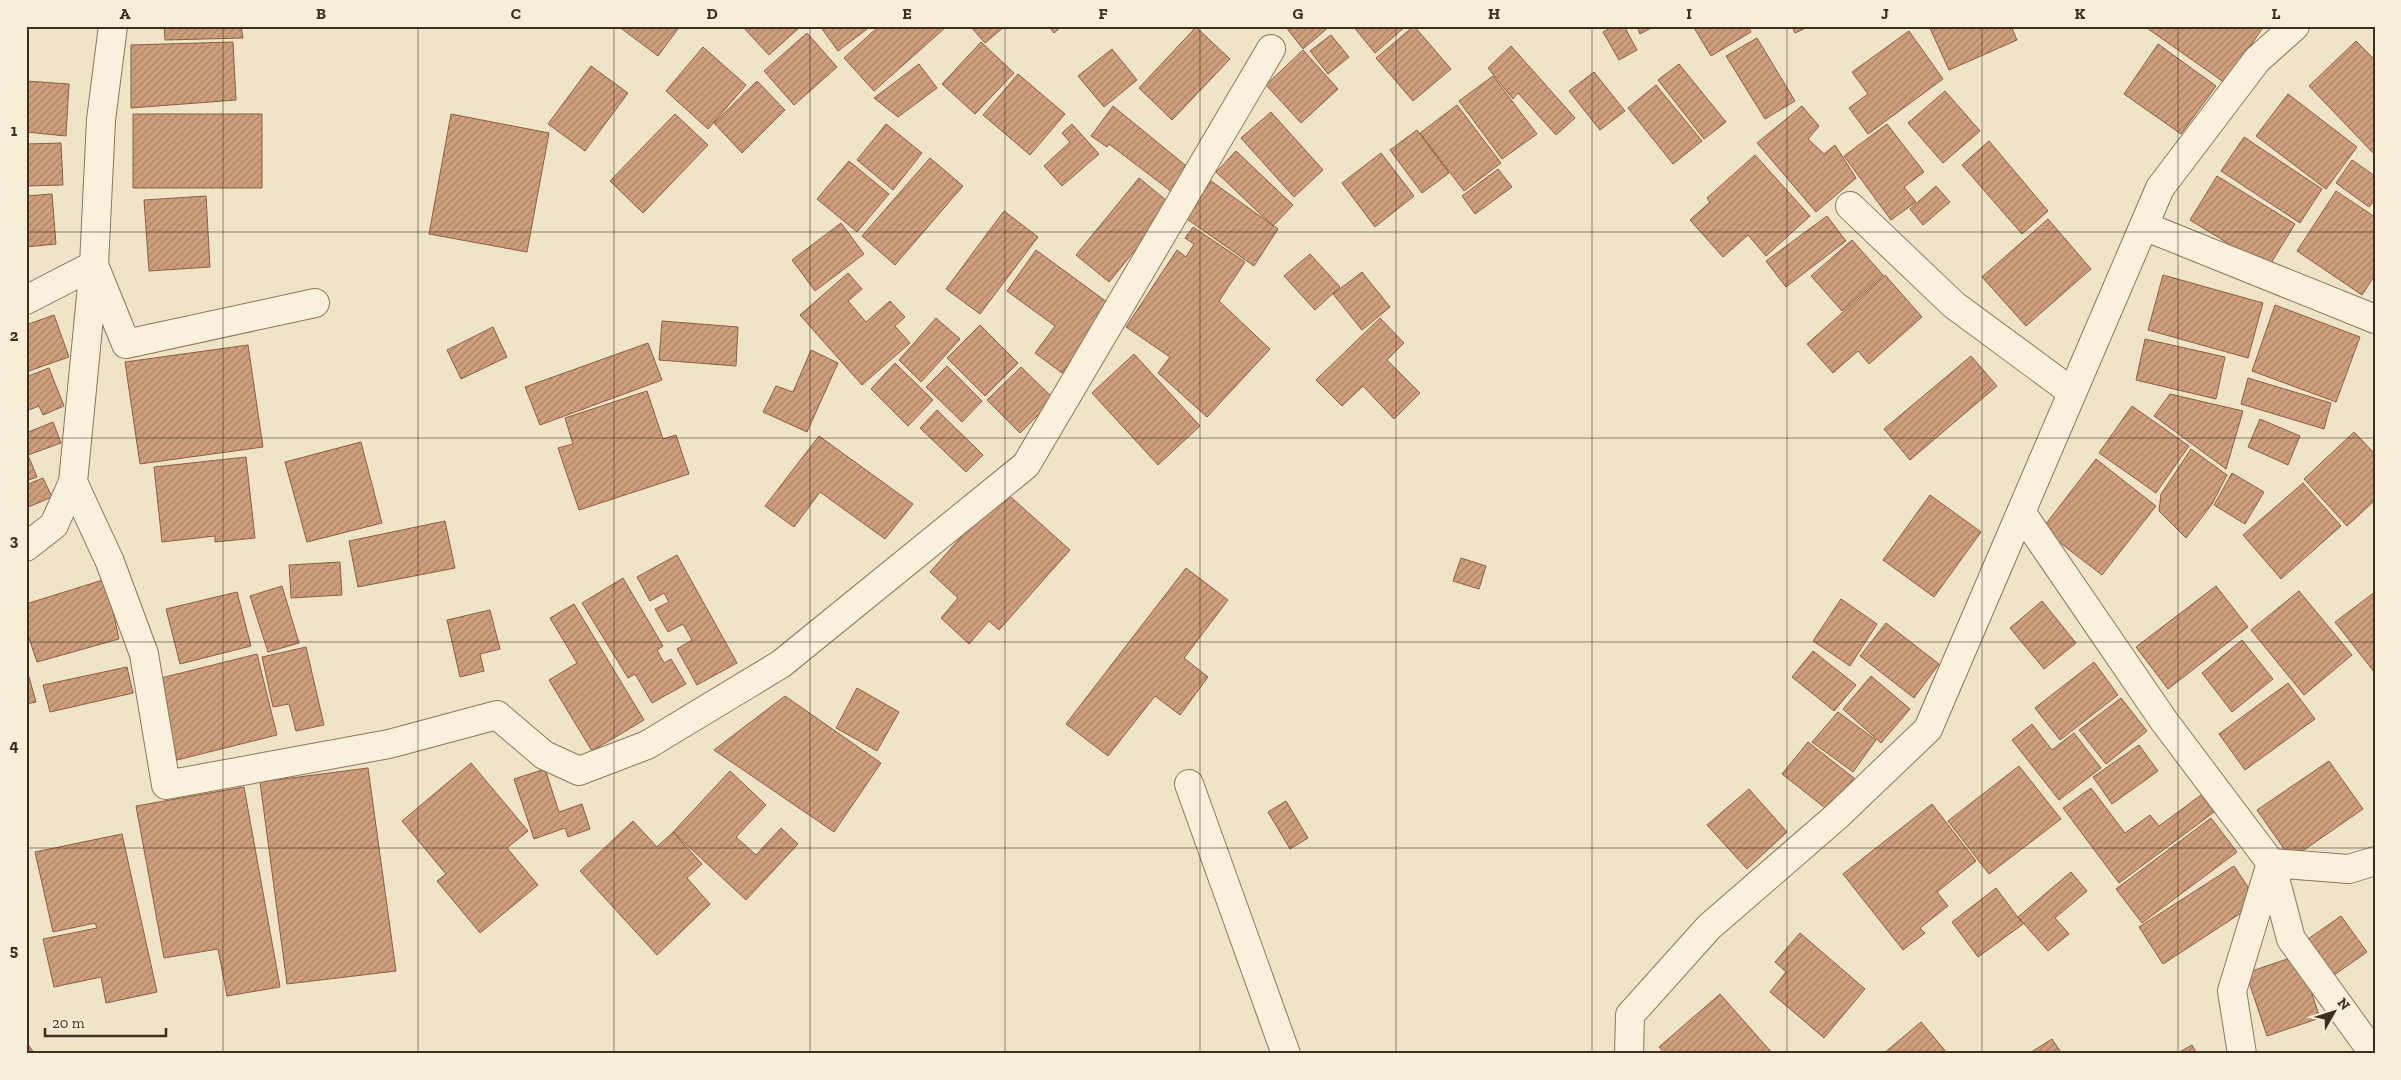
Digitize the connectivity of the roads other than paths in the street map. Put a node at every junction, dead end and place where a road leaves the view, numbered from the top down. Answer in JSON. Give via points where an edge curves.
{"nodes":[{"id":1,"x":113,"y":26,"type":"edge"},
{"id":2,"x":2295,"y":26,"type":"edge"},
{"id":3,"x":1272,"y":49,"type":"dead end"},
{"id":4,"x":1850,"y":206,"type":"dead end"},
{"id":5,"x":2144,"y":226,"type":"junction"},
{"id":6,"x":94,"y":264,"type":"junction"},
{"id":7,"x":26,"y":300,"type":"edge"},
{"id":8,"x":315,"y":303,"type":"dead end"},
{"id":9,"x":2375,"y":319,"type":"edge"},
{"id":10,"x":2072,"y":392,"type":"junction"},
{"id":11,"x":72,"y":482,"type":"junction"},
{"id":12,"x":2021,"y":512,"type":"junction"},
{"id":13,"x":26,"y":547,"type":"edge"},
{"id":14,"x":1189,"y":784,"type":"dead end"},
{"id":15,"x":2375,"y":861,"type":"edge"},
{"id":16,"x":2271,"y":863,"type":"junction"},
{"id":17,"x":1286,"y":1054,"type":"edge"},
{"id":18,"x":1629,"y":1054,"type":"edge"},
{"id":19,"x":2242,"y":1054,"type":"edge"},
{"id":20,"x":2374,"y":1054,"type":"edge"}],
"edges":[{"from":1,"to":6,"type":"street","via":[[101,120]]},
{"from":2,"to":5,"type":"street","via":[[2257,60],[2160,188]]},
{"from":3,"to":11,"type":"street","via":[[1026,465],[781,664],[647,745],[579,771],[544,755],[497,715],[389,744],[166,785],[144,654],[110,562]]},
{"from":4,"to":10,"type":"street","via":[[1954,305]]},
{"from":5,"to":9,"type":"street"},
{"from":5,"to":10,"type":"street"},
{"from":6,"to":7,"type":"street"},
{"from":6,"to":8,"type":"street","via":[[126,344]]},
{"from":6,"to":11,"type":"street"},
{"from":10,"to":12,"type":"street"},
{"from":11,"to":13,"type":"street","via":[[54,524]]},
{"from":12,"to":16,"type":"street","via":[[2164,721]]},
{"from":12,"to":18,"type":"street","via":[[1928,729],[1837,816],[1709,927],[1630,1015]]},
{"from":14,"to":17,"type":"street"},
{"from":15,"to":16,"type":"street","via":[[2349,869]]},
{"from":16,"to":19,"type":"street","via":[[2232,991]]},
{"from":16,"to":20,"type":"street","via":[[2290,939]]}]}
